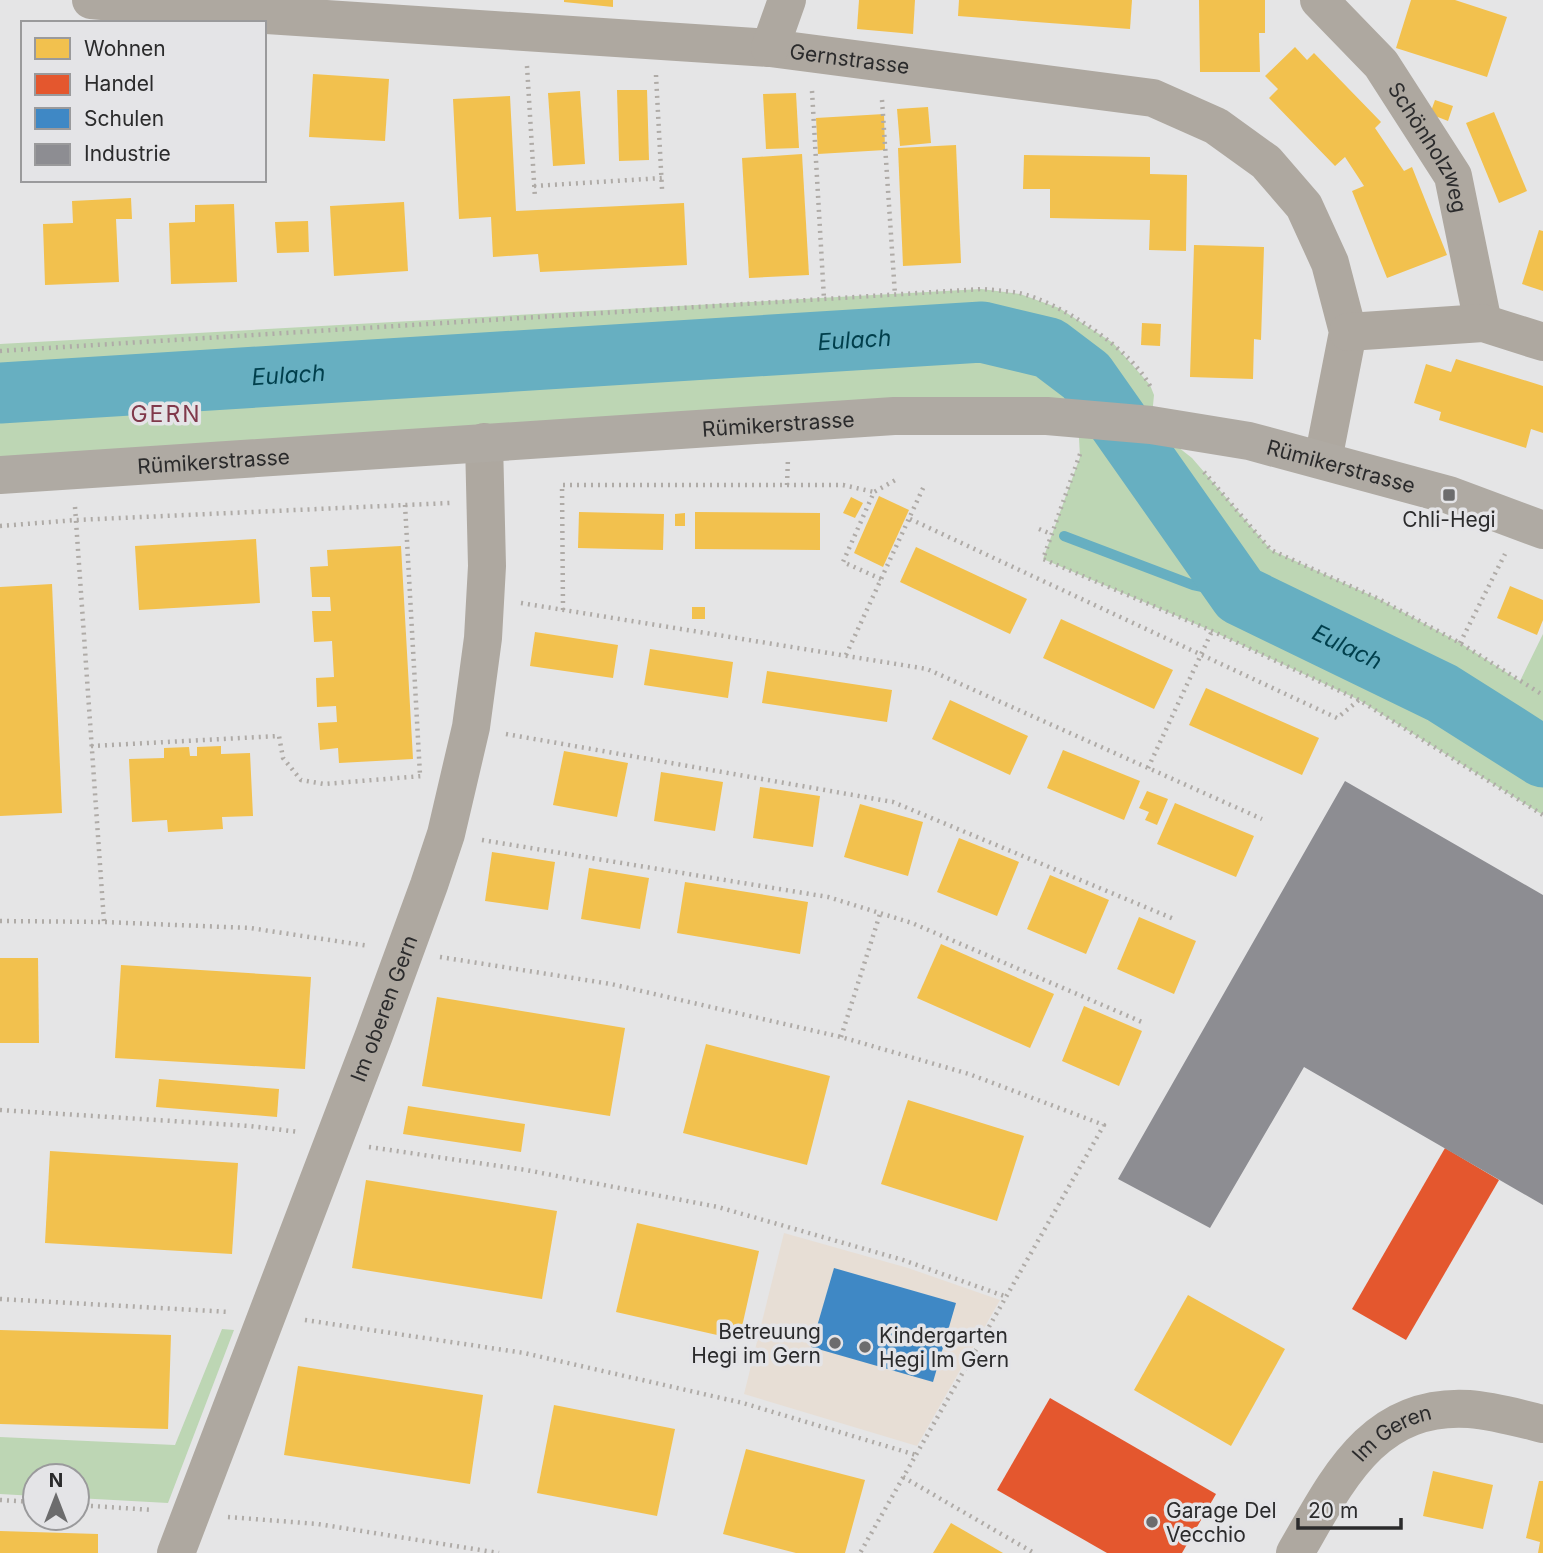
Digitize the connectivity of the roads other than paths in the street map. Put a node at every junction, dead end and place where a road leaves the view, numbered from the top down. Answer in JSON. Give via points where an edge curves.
{"nodes":[{"id":1,"x":91,"y":0,"type":"edge"},
{"id":2,"x":788,"y":0,"type":"edge"},
{"id":3,"x":1318,"y":0,"type":"edge"},
{"id":4,"x":770,"y":48,"type":"junction"},
{"id":5,"x":1483,"y":323,"type":"junction"},
{"id":6,"x":1348,"y":332,"type":"junction"},
{"id":7,"x":1543,"y":342,"type":"edge"},
{"id":8,"x":484,"y":442,"type":"junction"},
{"id":9,"x":1322,"y":460,"type":"junction"},
{"id":10,"x":0,"y":475,"type":"edge"},
{"id":11,"x":1543,"y":530,"type":"edge"},
{"id":12,"x":1543,"y":1424,"type":"edge"},
{"id":13,"x":176,"y":1553,"type":"edge"},
{"id":14,"x":1295,"y":1553,"type":"edge"}],
"edges":[{"from":1,"to":4,"type":"street","name":"Gernstrasse"},
{"from":2,"to":4,"type":"street"},
{"from":3,"to":5,"type":"street","name":"Schönholzweg","via":[[1381,64],[1453,176]]},
{"from":4,"to":6,"type":"street","name":"Gernstrasse","via":[[1153,98],[1216,126],[1266,162],[1304,206],[1330,263]]},
{"from":5,"to":6,"type":"street"},
{"from":5,"to":7,"type":"street"},
{"from":6,"to":9,"type":"street","name":"Gernstrasse"},
{"from":8,"to":9,"type":"main road","name":"Rümikerstrasse","via":[[894,416],[1086,419],[1152,410]]},
{"from":8,"to":10,"type":"main road","name":"Rümikerstrasse"},
{"from":8,"to":13,"type":"street","name":"Im oberen Gern","via":[[486,598],[480,668],[446,834]]},
{"from":9,"to":11,"type":"main road","name":"Rümikerstrasse","via":[[1449,495]]},
{"from":12,"to":14,"type":"street","name":"Im Geren","via":[[1456,1409],[1401,1422],[1350,1462]]}]}
